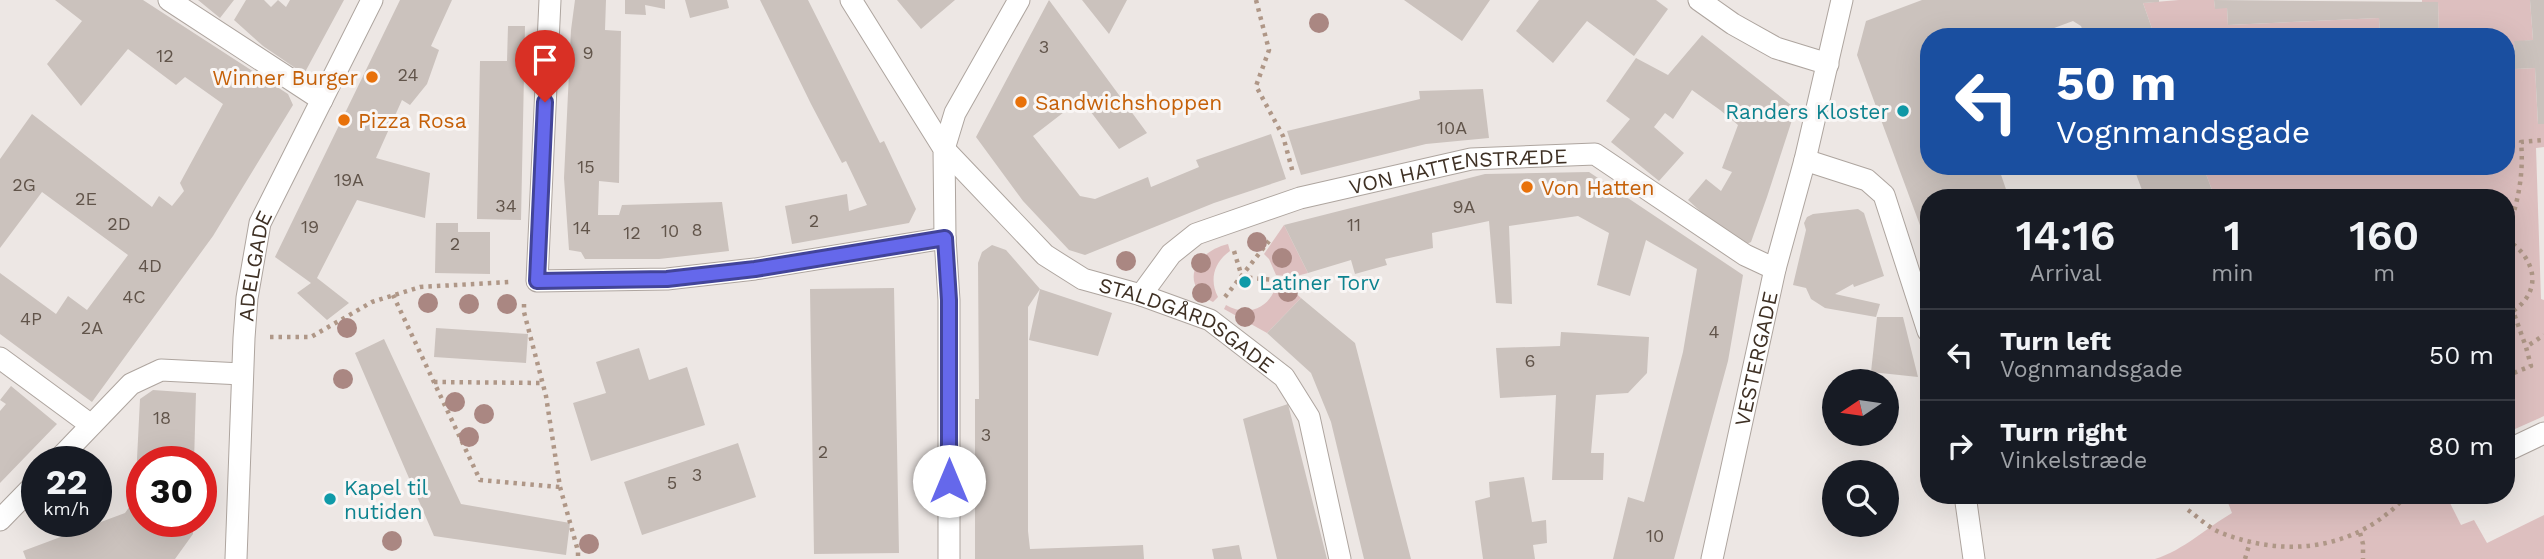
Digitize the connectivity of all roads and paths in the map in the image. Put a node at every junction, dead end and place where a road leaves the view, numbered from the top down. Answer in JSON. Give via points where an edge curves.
{"nodes":[{"id":1,"x":169,"y":0,"type":"edge"},
{"id":2,"x":372,"y":0,"type":"edge"},
{"id":3,"x":550,"y":0,"type":"edge"},
{"id":4,"x":851,"y":0,"type":"edge"},
{"id":5,"x":1019,"y":0,"type":"edge"},
{"id":6,"x":1256,"y":0,"type":"edge"},
{"id":7,"x":1699,"y":0,"type":"edge"},
{"id":8,"x":1842,"y":0,"type":"edge"},
{"id":9,"x":1828,"y":64,"type":"junction"},
{"id":10,"x":322,"y":100,"type":"junction"},
{"id":11,"x":2544,"y":141,"type":"edge"},
{"id":12,"x":944,"y":149,"type":"junction"},
{"id":13,"x":1805,"y":160,"type":"junction"},
{"id":14,"x":1300,"y":198,"type":"junction"},
{"id":15,"x":2515,"y":209,"type":"edge"},
{"id":16,"x":1272,"y":237,"type":"dead end"},
{"id":17,"x":945,"y":238,"type":"junction"},
{"id":18,"x":2515,"y":244,"type":"edge"},
{"id":19,"x":1775,"y":269,"type":"junction"},
{"id":20,"x":1242,"y":277,"type":"junction"},
{"id":21,"x":531,"y":281,"type":"junction"},
{"id":22,"x":1308,"y":289,"type":"dead end"},
{"id":23,"x":393,"y":295,"type":"junction"},
{"id":24,"x":1141,"y":295,"type":"junction"},
{"id":25,"x":1222,"y":301,"type":"dead end"},
{"id":26,"x":1920,"y":306,"type":"edge"},
{"id":27,"x":2515,"y":311,"type":"edge"},
{"id":28,"x":2515,"y":317,"type":"edge"},
{"id":29,"x":2544,"y":335,"type":"edge"},
{"id":30,"x":244,"y":338,"type":"junction"},
{"id":31,"x":2526,"y":347,"type":"junction"},
{"id":32,"x":0,"y":358,"type":"edge"},
{"id":33,"x":2515,"y":372,"type":"edge"},
{"id":34,"x":242,"y":373,"type":"junction"},
{"id":35,"x":434,"y":382,"type":"junction"},
{"id":36,"x":543,"y":383,"type":"junction"},
{"id":37,"x":91,"y":425,"type":"junction"},
{"id":38,"x":2544,"y":433,"type":"edge"},
{"id":39,"x":71,"y":446,"type":"edge"},
{"id":40,"x":2515,"y":447,"type":"edge"},
{"id":41,"x":560,"y":488,"type":"junction"},
{"id":42,"x":21,"y":498,"type":"edge"},
{"id":43,"x":1966,"y":504,"type":"edge"},
{"id":44,"x":2399,"y":504,"type":"edge"},
{"id":45,"x":2188,"y":510,"type":"dead end"},
{"id":46,"x":0,"y":520,"type":"edge"},
{"id":47,"x":2360,"y":533,"type":"junction"},
{"id":48,"x":2250,"y":542,"type":"junction"},
{"id":49,"x":236,"y":559,"type":"edge"},
{"id":50,"x":578,"y":559,"type":"edge"},
{"id":51,"x":949,"y":559,"type":"edge"},
{"id":52,"x":1340,"y":559,"type":"edge"},
{"id":53,"x":1712,"y":559,"type":"edge"},
{"id":54,"x":1974,"y":559,"type":"edge"},
{"id":55,"x":2245,"y":559,"type":"edge"},
{"id":56,"x":2363,"y":559,"type":"edge"}],
"edges":[{"from":1,"to":10,"type":"street"},
{"from":2,"to":10,"type":"street","name":"ADELGADE"},
{"from":3,"to":21,"type":"street"},
{"from":4,"to":12,"type":"street","name":"STALDGÅRDSGADE"},
{"from":5,"to":12,"type":"street","via":[[955,113]]},
{"from":6,"to":14,"type":"path","via":[[1269,50],[1256,86],[1283,136]]},
{"from":7,"to":9,"type":"street","via":[[1776,48]]},
{"from":8,"to":9,"type":"street","name":"VESTERGADE"},
{"from":9,"to":13,"type":"street","name":"VESTERGADE"},
{"from":10,"to":30,"type":"street","name":"ADELGADE","via":[[260,223]]},
{"from":11,"to":15,"type":"path","via":[[2521,142],[2523,160]]},
{"from":12,"to":17,"type":"street"},
{"from":12,"to":24,"type":"street","name":"STALDGÅRDSGADE","via":[[1045,255],[1083,279]]},
{"from":13,"to":19,"type":"street","name":"VESTERGADE"},
{"from":13,"to":26,"type":"street","via":[[1867,180],[1884,195]]},
{"from":14,"to":19,"type":"street","name":"VON HATTENSTRÆDE","via":[[1471,159],[1595,154],[1745,255]]},
{"from":14,"to":24,"type":"street","name":"VON HATTENSTRÆDE","via":[[1196,234],[1171,254]]},
{"from":16,"to":20,"type":"path"},
{"from":17,"to":21,"type":"street","via":[[667,279]]},
{"from":17,"to":51,"type":"street"},
{"from":18,"to":27,"type":"path","via":[[2532,267],[2533,282]]},
{"from":19,"to":53,"type":"street","name":"VESTERGADE"},
{"from":20,"to":22,"type":"path","via":[[1295,282]]},
{"from":20,"to":25,"type":"path"},
{"from":21,"to":23,"type":"path","via":[[420,288]]},
{"from":21,"to":36,"type":"path","via":[[524,312]]},
{"from":23,"to":30,"type":"path","via":[[312,337]]},
{"from":23,"to":35,"type":"path"},
{"from":24,"to":52,"type":"street","name":"STALDGÅRDSGADE","via":[[1210,320],[1284,377],[1309,417]]},
{"from":28,"to":31,"type":"path"},
{"from":29,"to":31,"type":"path"},
{"from":30,"to":34,"type":"street","name":"ADELGADE"},
{"from":31,"to":33,"type":"path","via":[[2531,366]]},
{"from":32,"to":37,"type":"street"},
{"from":34,"to":37,"type":"street","via":[[161,370],[131,384]]},
{"from":34,"to":49,"type":"street","name":"ADELGADE"},
{"from":35,"to":36,"type":"path"},
{"from":35,"to":41,"type":"path","via":[[480,480]]},
{"from":36,"to":41,"type":"path"},
{"from":37,"to":39,"type":"street"},
{"from":38,"to":40,"type":"street"},
{"from":41,"to":50,"type":"path"},
{"from":42,"to":46,"type":"street"},
{"from":43,"to":54,"type":"street"},
{"from":44,"to":47,"type":"path"},
{"from":45,"to":48,"type":"path","via":[[2216,531]]},
{"from":47,"to":48,"type":"path","via":[[2319,546]]},
{"from":47,"to":56,"type":"path"},
{"from":48,"to":55,"type":"path"}]}
